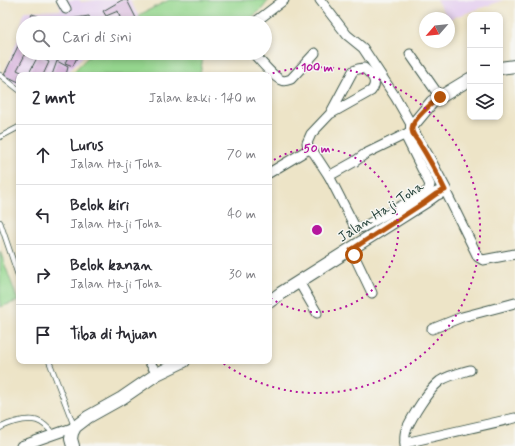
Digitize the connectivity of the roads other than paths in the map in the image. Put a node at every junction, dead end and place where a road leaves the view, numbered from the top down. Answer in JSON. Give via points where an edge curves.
{"nodes":[{"id":1,"x":61,"y":0,"type":"edge"},
{"id":2,"x":284,"y":0,"type":"edge"},
{"id":3,"x":320,"y":0,"type":"edge"},
{"id":4,"x":66,"y":9,"type":"dead end"},
{"id":5,"x":263,"y":16,"type":"edge"},
{"id":6,"x":315,"y":53,"type":"dead end"},
{"id":7,"x":410,"y":54,"type":"dead end"},
{"id":8,"x":259,"y":60,"type":"edge"},
{"id":9,"x":515,"y":66,"type":"edge"},
{"id":10,"x":503,"y":68,"type":"edge"},
{"id":11,"x":270,"y":72,"type":"edge"},
{"id":12,"x":272,"y":74,"type":"edge"},
{"id":13,"x":0,"y":75,"type":"edge"},
{"id":14,"x":467,"y":81,"type":"edge"},
{"id":15,"x":16,"y":88,"type":"edge"},
{"id":16,"x":440,"y":97,"type":"junction"},
{"id":17,"x":330,"y":114,"type":"junction"},
{"id":18,"x":16,"y":129,"type":"edge"},
{"id":19,"x":409,"y":131,"type":"junction"},
{"id":20,"x":0,"y":137,"type":"edge"},
{"id":21,"x":308,"y":148,"type":"junction"},
{"id":22,"x":272,"y":171,"type":"edge"},
{"id":23,"x":329,"y":176,"type":"junction"},
{"id":24,"x":445,"y":190,"type":"junction"},
{"id":25,"x":0,"y":222,"type":"edge"},
{"id":26,"x":351,"y":250,"type":"junction"},
{"id":27,"x":515,"y":254,"type":"edge"},
{"id":28,"x":16,"y":269,"type":"edge"},
{"id":29,"x":299,"y":282,"type":"junction"},
{"id":30,"x":372,"y":293,"type":"dead end"},
{"id":31,"x":272,"y":300,"type":"edge"},
{"id":32,"x":515,"y":303,"type":"edge"},
{"id":33,"x":317,"y":313,"type":"dead end"},
{"id":34,"x":432,"y":329,"type":"dead end"},
{"id":35,"x":51,"y":364,"type":"edge"},
{"id":36,"x":151,"y":364,"type":"edge"},
{"id":37,"x":178,"y":364,"type":"edge"},
{"id":38,"x":470,"y":370,"type":"dead end"},
{"id":39,"x":157,"y":374,"type":"junction"},
{"id":40,"x":515,"y":418,"type":"edge"},
{"id":41,"x":75,"y":427,"type":"junction"},
{"id":42,"x":0,"y":428,"type":"edge"},
{"id":43,"x":54,"y":434,"type":"junction"},
{"id":44,"x":405,"y":444,"type":"edge"},
{"id":45,"x":21,"y":446,"type":"edge"},
{"id":46,"x":73,"y":446,"type":"edge"}],
"edges":[{"from":1,"to":4,"type":"street"},
{"from":2,"to":5,"type":"street"},
{"from":3,"to":19,"type":"street","via":[[347,35],[364,48],[396,98]]},
{"from":6,"to":12,"type":"street","via":[[287,81],[282,81]]},
{"from":7,"to":16,"type":"street"},
{"from":8,"to":11,"type":"street"},
{"from":9,"to":10,"type":"street"},
{"from":13,"to":15,"type":"lane"},
{"from":14,"to":16,"type":"street"},
{"from":16,"to":19,"type":"street","via":[[432,102]]},
{"from":17,"to":17,"type":"street","via":[[371,91],[375,80],[372,75],[364,68],[354,71]]},
{"from":17,"to":21,"type":"street","via":[[311,134],[307,143]]},
{"from":18,"to":20,"type":"lane"},
{"from":19,"to":23,"type":"street"},
{"from":19,"to":23,"type":"street","via":[[430,185],[428,191],[358,228],[354,225]]},
{"from":19,"to":24,"type":"street","name":"Jalan Haji Toha","via":[[427,156]]},
{"from":21,"to":22,"type":"street"},
{"from":21,"to":23,"type":"street"},
{"from":24,"to":26,"type":"street","name":"Jalan Haji Toha"},
{"from":24,"to":27,"type":"street","via":[[478,257],[484,260]]},
{"from":25,"to":28,"type":"lane"},
{"from":26,"to":29,"type":"street","name":"Jalan Haji Toha"},
{"from":26,"to":30,"type":"street"},
{"from":29,"to":31,"type":"street","name":"Jalan Haji Toha"},
{"from":29,"to":33,"type":"street"},
{"from":32,"to":34,"type":"street","via":[[462,317]]},
{"from":35,"to":41,"type":"lane"},
{"from":36,"to":39,"type":"street"},
{"from":37,"to":39,"type":"street"},
{"from":38,"to":44,"type":"street","via":[[452,375],[433,388],[405,432]]},
{"from":39,"to":41,"type":"street"},
{"from":40,"to":44,"type":"street"},
{"from":41,"to":43,"type":"street"},
{"from":41,"to":46,"type":"street","via":[[71,439]]},
{"from":42,"to":43,"type":"lane","via":[[33,419],[38,420]]},
{"from":43,"to":45,"type":"street"}]}
